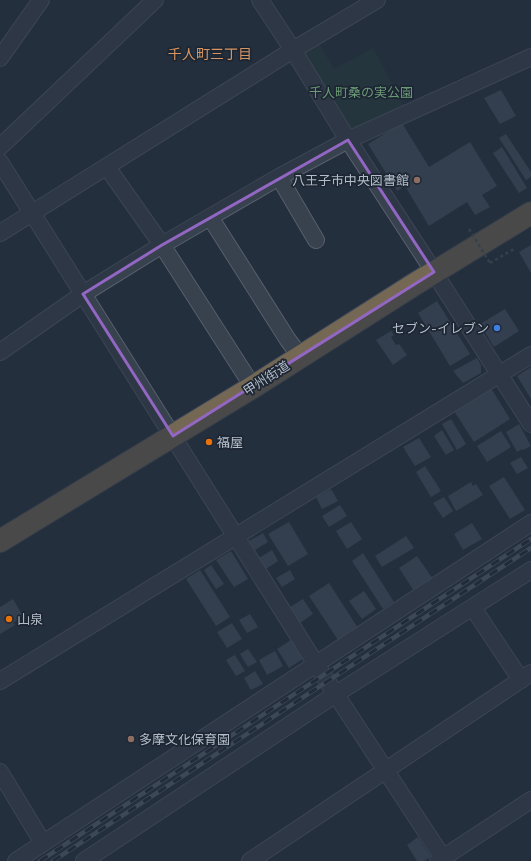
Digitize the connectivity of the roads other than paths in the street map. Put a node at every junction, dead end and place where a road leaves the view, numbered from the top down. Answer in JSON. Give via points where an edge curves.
{"nodes":[{"id":1,"x":41,"y":0,"type":"edge"},
{"id":2,"x":155,"y":0,"type":"edge"},
{"id":3,"x":260,"y":0,"type":"edge"},
{"id":4,"x":378,"y":0,"type":"edge"},
{"id":5,"x":293,"y":50,"type":"junction"},
{"id":6,"x":531,"y":57,"type":"edge"},
{"id":7,"x":0,"y":58,"type":"edge"},
{"id":8,"x":348,"y":140,"type":"junction"},
{"id":9,"x":0,"y":147,"type":"edge"},
{"id":10,"x":0,"y":162,"type":"edge"},
{"id":11,"x":107,"y":167,"type":"junction"},
{"id":12,"x":279,"y":177,"type":"junction"},
{"id":13,"x":531,"y":213,"type":"edge"},
{"id":14,"x":32,"y":214,"type":"junction"},
{"id":15,"x":210,"y":217,"type":"junction"},
{"id":16,"x":0,"y":233,"type":"edge"},
{"id":17,"x":316,"y":240,"type":"dead end"},
{"id":18,"x":162,"y":245,"type":"junction"},
{"id":19,"x":434,"y":272,"type":"junction"},
{"id":20,"x":83,"y":294,"type":"junction"},
{"id":21,"x":0,"y":352,"type":"edge"},
{"id":22,"x":531,"y":355,"type":"edge"},
{"id":23,"x":300,"y":356,"type":"junction"},
{"id":24,"x":500,"y":374,"type":"junction"},
{"id":25,"x":253,"y":387,"type":"junction"},
{"id":26,"x":531,"y":424,"type":"edge"},
{"id":27,"x":173,"y":436,"type":"junction"},
{"id":28,"x":531,"y":523,"type":"edge"},
{"id":29,"x":236,"y":536,"type":"junction"},
{"id":30,"x":0,"y":542,"type":"edge"},
{"id":31,"x":531,"y":570,"type":"edge"},
{"id":32,"x":473,"y":608,"type":"junction"},
{"id":33,"x":316,"y":664,"type":"junction"},
{"id":34,"x":526,"y":677,"type":"edge"},
{"id":35,"x":0,"y":681,"type":"edge"},
{"id":36,"x":336,"y":694,"type":"junction"},
{"id":37,"x":386,"y":770,"type":"junction"},
{"id":38,"x":0,"y":772,"type":"edge"},
{"id":39,"x":531,"y":800,"type":"edge"},
{"id":40,"x":43,"y":843,"type":"junction"},
{"id":41,"x":442,"y":860,"type":"edge"},
{"id":42,"x":16,"y":861,"type":"edge"},
{"id":43,"x":84,"y":861,"type":"edge"},
{"id":44,"x":250,"y":861,"type":"edge"}],
"edges":[{"from":1,"to":7,"type":"street"},
{"from":2,"to":9,"type":"street"},
{"from":3,"to":5,"type":"street"},
{"from":4,"to":5,"type":"street"},
{"from":5,"to":8,"type":"street"},
{"from":5,"to":11,"type":"street"},
{"from":6,"to":8,"type":"street"},
{"from":8,"to":12,"type":"street"},
{"from":8,"to":19,"type":"street"},
{"from":10,"to":14,"type":"street"},
{"from":11,"to":14,"type":"street"},
{"from":11,"to":18,"type":"street"},
{"from":12,"to":15,"type":"street"},
{"from":12,"to":17,"type":"street"},
{"from":13,"to":19,"type":"highway","name":"甲州街道"},
{"from":14,"to":16,"type":"street"},
{"from":14,"to":20,"type":"street"},
{"from":15,"to":18,"type":"street"},
{"from":15,"to":23,"type":"street"},
{"from":18,"to":20,"type":"street"},
{"from":18,"to":25,"type":"street"},
{"from":19,"to":23,"type":"highway","name":"甲州街道"},
{"from":19,"to":24,"type":"street"},
{"from":20,"to":21,"type":"street"},
{"from":20,"to":27,"type":"street"},
{"from":22,"to":24,"type":"street"},
{"from":23,"to":25,"type":"highway","name":"甲州街道"},
{"from":24,"to":26,"type":"street"},
{"from":24,"to":29,"type":"street"},
{"from":25,"to":27,"type":"highway","name":"甲州街道"},
{"from":27,"to":29,"type":"street"},
{"from":27,"to":30,"type":"highway","name":"甲州街道"},
{"from":28,"to":33,"type":"street"},
{"from":29,"to":33,"type":"street"},
{"from":29,"to":35,"type":"street"},
{"from":31,"to":32,"type":"street"},
{"from":32,"to":34,"type":"street"},
{"from":32,"to":36,"type":"street"},
{"from":33,"to":36,"type":"street"},
{"from":33,"to":40,"type":"street"},
{"from":34,"to":37,"type":"street"},
{"from":36,"to":37,"type":"street"},
{"from":36,"to":43,"type":"street"},
{"from":37,"to":41,"type":"street"},
{"from":37,"to":44,"type":"street"},
{"from":38,"to":40,"type":"street"},
{"from":39,"to":41,"type":"street"},
{"from":40,"to":42,"type":"street"}]}
